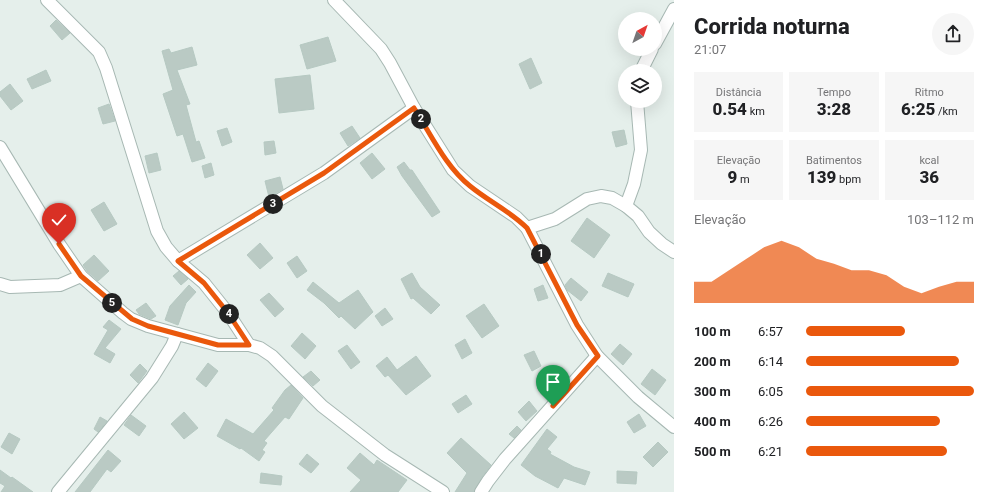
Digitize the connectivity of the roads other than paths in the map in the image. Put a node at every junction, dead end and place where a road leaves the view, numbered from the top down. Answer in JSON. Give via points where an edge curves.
{"nodes":[{"id":1,"x":47,"y":0,"type":"edge"},
{"id":2,"x":334,"y":0,"type":"edge"},
{"id":3,"x":674,"y":10,"type":"edge"},
{"id":4,"x":662,"y":31,"type":"edge"},
{"id":5,"x":414,"y":108,"type":"junction"},
{"id":6,"x":638,"y":108,"type":"edge"},
{"id":7,"x":0,"y":146,"type":"edge"},
{"id":8,"x":626,"y":206,"type":"junction"},
{"id":9,"x":527,"y":228,"type":"junction"},
{"id":10,"x":674,"y":252,"type":"edge"},
{"id":11,"x":178,"y":261,"type":"junction"},
{"id":12,"x":81,"y":276,"type":"junction"},
{"id":13,"x":0,"y":284,"type":"edge"},
{"id":14,"x":177,"y":334,"type":"junction"},
{"id":15,"x":249,"y":345,"type":"junction"},
{"id":16,"x":598,"y":356,"type":"junction"},
{"id":17,"x":674,"y":427,"type":"edge"},
{"id":18,"x":58,"y":492,"type":"edge"},
{"id":19,"x":443,"y":492,"type":"edge"},
{"id":20,"x":481,"y":492,"type":"edge"}],
"edges":[{"from":1,"to":11,"type":"street","via":[[99,52],[157,231]]},
{"from":2,"to":5,"type":"street","via":[[381,49]]},
{"from":3,"to":4,"type":"street"},
{"from":5,"to":9,"type":"street","via":[[453,170],[470,186],[516,217]]},
{"from":5,"to":11,"type":"street","via":[[324,173]]},
{"from":6,"to":8,"type":"street","via":[[641,150],[634,184]]},
{"from":7,"to":12,"type":"street"},
{"from":8,"to":9,"type":"street","via":[[612,198],[601,196],[587,199],[555,219]]},
{"from":8,"to":10,"type":"street","via":[[638,216],[649,232]]},
{"from":9,"to":16,"type":"street","via":[[577,325]]},
{"from":11,"to":15,"type":"street","via":[[204,283]]},
{"from":12,"to":13,"type":"street","via":[[60,284]]},
{"from":12,"to":14,"type":"street","via":[[132,319]]},
{"from":14,"to":15,"type":"street","via":[[218,345]]},
{"from":14,"to":18,"type":"street","via":[[152,378]]},
{"from":15,"to":19,"type":"street","via":[[260,348],[272,356],[322,406],[385,454]]},
{"from":16,"to":17,"type":"street","via":[[638,397]]},
{"from":16,"to":20,"type":"street","via":[[505,459]]}]}
